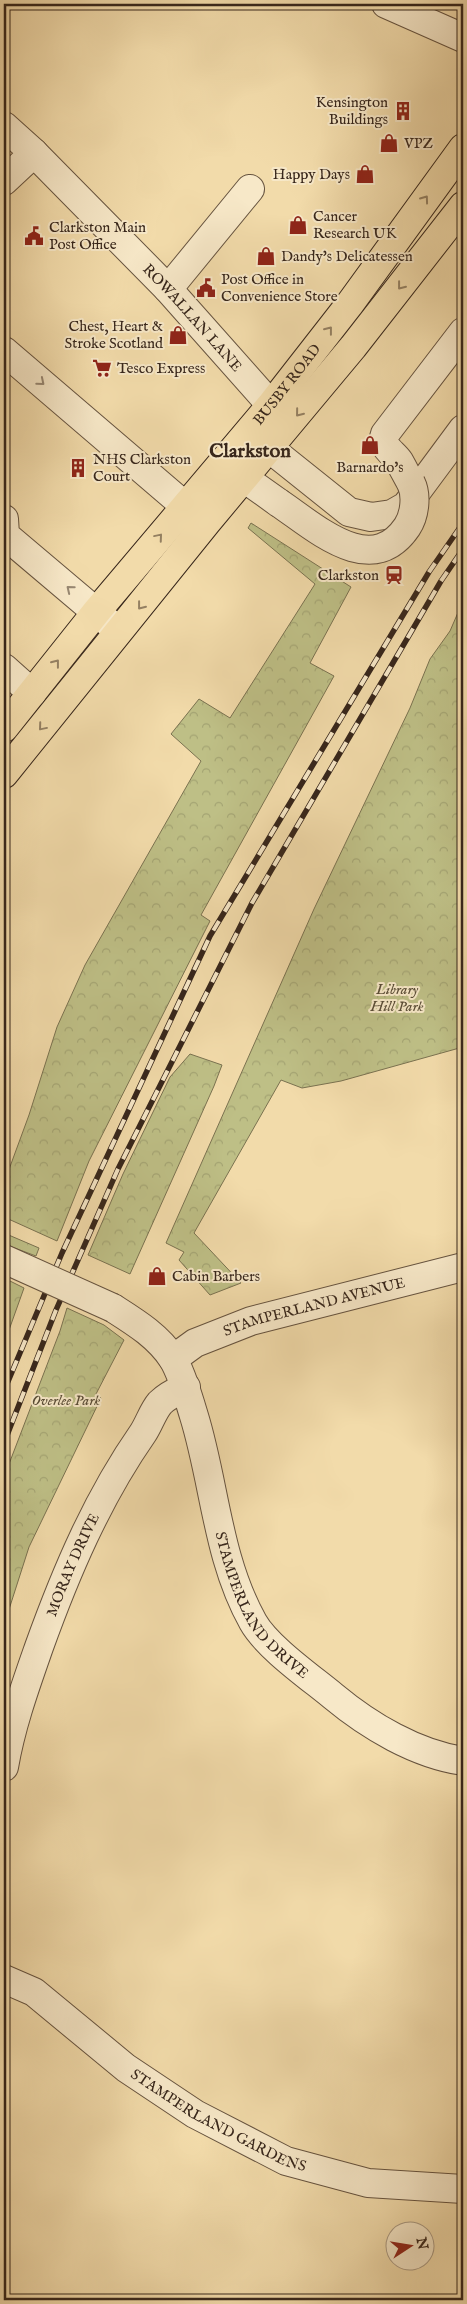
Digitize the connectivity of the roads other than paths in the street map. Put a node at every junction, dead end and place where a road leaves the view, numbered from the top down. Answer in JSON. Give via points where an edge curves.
{"nodes":[{"id":1,"x":386,"y":4,"type":"edge"},
{"id":2,"x":463,"y":38,"type":"edge"},
{"id":3,"x":4,"y":126,"type":"edge"},
{"id":4,"x":463,"y":148,"type":"edge"},
{"id":5,"x":34,"y":153,"type":"junction"},
{"id":6,"x":4,"y":181,"type":"edge"},
{"id":7,"x":250,"y":189,"type":"dead end"},
{"id":8,"x":463,"y":206,"type":"edge"},
{"id":9,"x":168,"y":289,"type":"junction"},
{"id":10,"x":463,"y":332,"type":"edge"},
{"id":11,"x":4,"y":351,"type":"edge"},
{"id":12,"x":271,"y":405,"type":"junction"},
{"id":13,"x":463,"y":428,"type":"edge"},
{"id":14,"x":269,"y":448,"type":"junction"},
{"id":15,"x":244,"y":478,"type":"junction"},
{"id":16,"x":185,"y":506,"type":"junction"},
{"id":17,"x":4,"y":519,"type":"edge"},
{"id":18,"x":97,"y":611,"type":"junction"},
{"id":19,"x":120,"y":632,"type":"junction"},
{"id":20,"x":4,"y":668,"type":"edge"},
{"id":21,"x":32,"y":693,"type":"junction"},
{"id":22,"x":4,"y":728,"type":"edge"},
{"id":23,"x":4,"y":774,"type":"edge"},
{"id":24,"x":4,"y":1259,"type":"edge"},
{"id":25,"x":463,"y":1267,"type":"edge"},
{"id":26,"x":172,"y":1359,"type":"junction"},
{"id":27,"x":186,"y":1387,"type":"junction"},
{"id":28,"x":463,"y":1762,"type":"edge"},
{"id":29,"x":4,"y":1767,"type":"edge"},
{"id":30,"x":4,"y":1979,"type":"edge"},
{"id":31,"x":463,"y":2188,"type":"edge"}],
"edges":[{"from":1,"to":2,"type":"street"},
{"from":3,"to":5,"type":"street","name":"ROWALLAN LANE"},
{"from":12,"to":4,"type":"main road","name":"BUSBY ROAD","one_way":true,"via":[[349,305]]},
{"from":5,"to":6,"type":"street"},
{"from":5,"to":9,"type":"street","name":"ROWALLAN LANE"},
{"from":7,"to":9,"type":"street"},
{"from":8,"to":14,"type":"main road","name":"BUSBY ROAD","one_way":true},
{"from":9,"to":12,"type":"street","name":"ROWALLAN LANE"},
{"from":10,"to":15,"type":"street","bridge":true,"via":[[383,438],[410,483],[414,502],[410,522],[397,539],[382,547],[366,550],[340,544]]},
{"from":11,"to":16,"type":"street","one_way":true},
{"from":12,"to":16,"type":"main road","name":"BUSBY ROAD"},
{"from":13,"to":14,"type":"street","via":[[406,506],[392,514],[371,517],[349,512]]},
{"from":14,"to":15,"type":"main road","name":"BUSBY ROAD"},
{"from":15,"to":19,"type":"main road","name":"BUSBY ROAD","one_way":true},
{"from":18,"to":16,"type":"main road","name":"BUSBY ROAD","one_way":true},
{"from":18,"to":17,"type":"street","one_way":true,"via":[[5,535]]},
{"from":18,"to":19,"type":"street"},
{"from":21,"to":18,"type":"main road","name":"BUSBY ROAD","one_way":true},
{"from":19,"to":23,"type":"main road","name":"BUSBY ROAD","one_way":true},
{"from":20,"to":21,"type":"street"},
{"from":21,"to":22,"type":"main road","name":"BUSBY ROAD"},
{"from":24,"to":26,"type":"street","name":"STAMPERLAND DRIVE","bridge":true,"via":[[113,1308],[144,1328]]},
{"from":25,"to":26,"type":"street","name":"STAMPERLAND AVENUE","via":[[251,1321],[195,1343]]},
{"from":26,"to":27,"type":"street","name":"STAMPERLAND DRIVE"},
{"from":27,"to":28,"type":"street","name":"STAMPERLAND DRIVE","via":[[200,1436],[224,1550],[238,1590],[258,1629],[299,1669],[364,1719],[424,1750]]},
{"from":27,"to":29,"type":"street","name":"MORAY DRIVE","via":[[160,1404],[120,1466],[88,1525],[28,1678],[9,1735]]},
{"from":30,"to":31,"type":"street","name":"STAMPERLAND GARDENS","via":[[34,1992],[126,2068],[194,2114],[286,2161],[368,2183]]}]}
